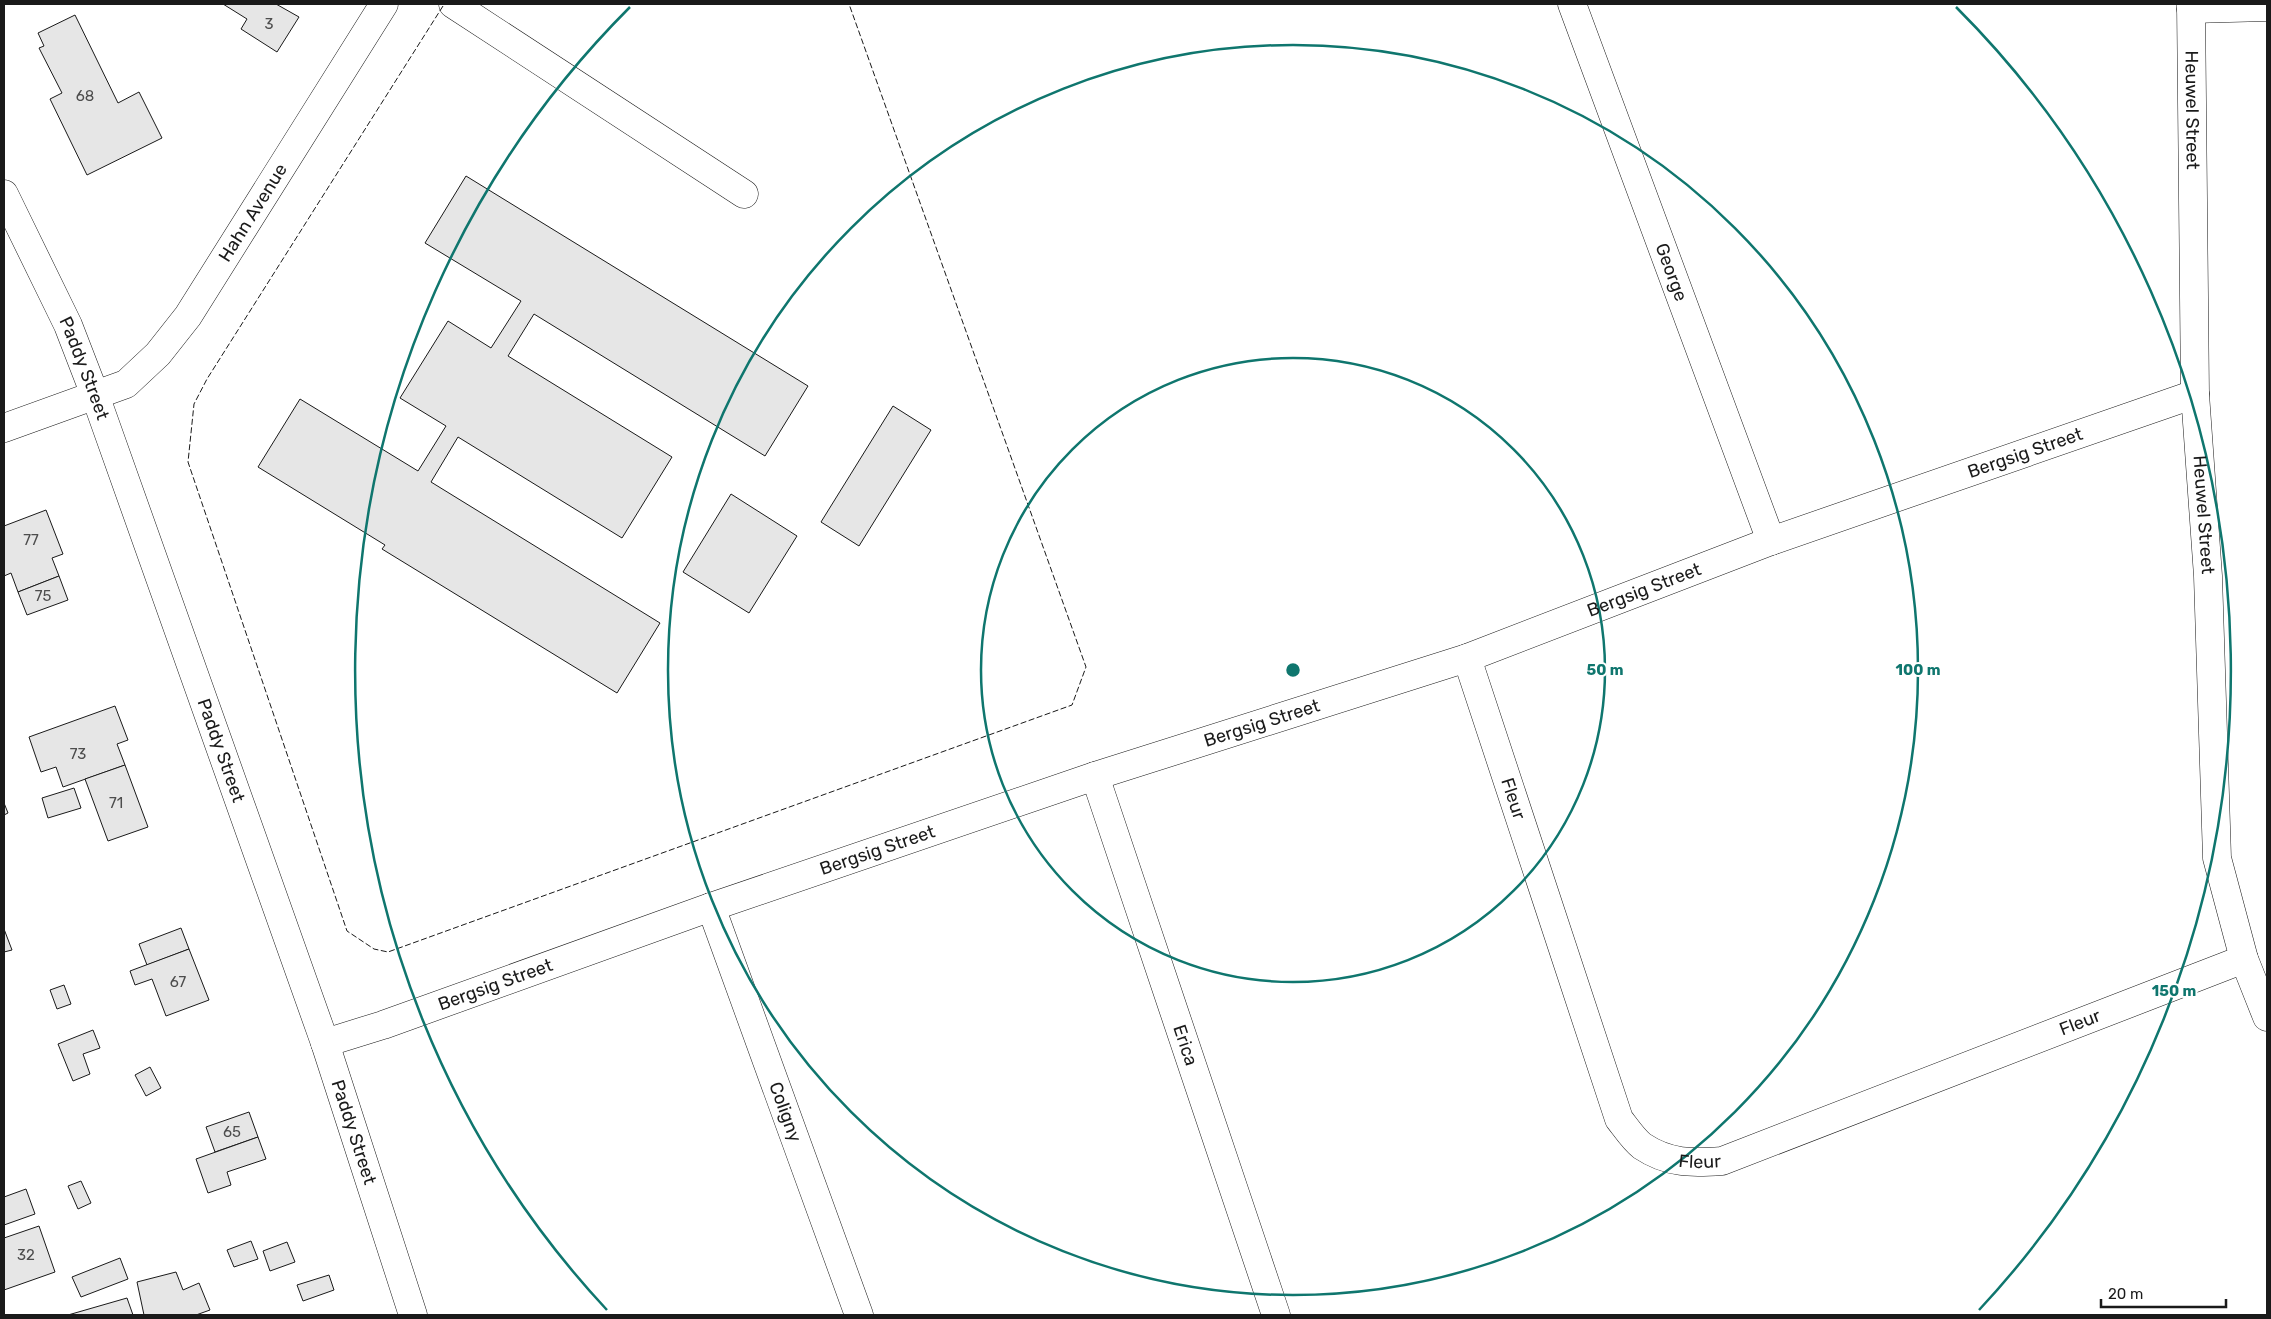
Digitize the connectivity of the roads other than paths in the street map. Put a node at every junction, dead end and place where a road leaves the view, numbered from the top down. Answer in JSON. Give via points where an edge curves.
{"nodes":[{"id":1,"x":384,"y":4,"type":"edge"},
{"id":2,"x":453,"y":4,"type":"edge"},
{"id":3,"x":1572,"y":4,"type":"edge"},
{"id":4,"x":2191,"y":6,"type":"edge"},
{"id":5,"x":2267,"y":7,"type":"edge"},
{"id":6,"x":4,"y":194,"type":"edge"},
{"id":7,"x":744,"y":194,"type":"dead end"},
{"id":8,"x":2195,"y":394,"type":"junction"},
{"id":9,"x":95,"y":395,"type":"junction"},
{"id":10,"x":4,"y":428,"type":"edge"},
{"id":11,"x":1771,"y":542,"type":"junction"},
{"id":12,"x":1467,"y":658,"type":"junction"},
{"id":13,"x":1095,"y":776,"type":"junction"},
{"id":14,"x":711,"y":907,"type":"junction"},
{"id":15,"x":2244,"y":959,"type":"junction"},
{"id":16,"x":2267,"y":1017,"type":"edge"},
{"id":17,"x":325,"y":1043,"type":"junction"},
{"id":18,"x":413,"y":1315,"type":"edge"},
{"id":19,"x":859,"y":1315,"type":"edge"},
{"id":20,"x":1276,"y":1315,"type":"edge"}],
"edges":[{"from":1,"to":9,"type":"street","name":"Hahn Avenue","via":[[188,316],[158,354],[126,384]]},
{"from":2,"to":7,"type":"street"},
{"from":3,"to":11,"type":"street","name":"George"},
{"from":4,"to":5,"type":"street"},
{"from":4,"to":8,"type":"street","name":"Heuwel Street"},
{"from":6,"to":9,"type":"street","name":"Paddy Street","via":[[68,325]]},
{"from":8,"to":11,"type":"street","name":"Bergsig Street"},
{"from":8,"to":15,"type":"street","name":"Heuwel Street","via":[[2208,576],[2217,858]]},
{"from":9,"to":10,"type":"street","name":"Hahn Avenue"},
{"from":9,"to":17,"type":"street","name":"Paddy Street"},
{"from":11,"to":12,"type":"street","name":"Bergsig Street"},
{"from":12,"to":13,"type":"street","name":"Bergsig Street"},
{"from":12,"to":15,"type":"street","name":"Fleur","via":[[1619,1119],[1641,1146],[1663,1156],[1689,1164],[1722,1161]]},
{"from":13,"to":14,"type":"street","name":"Bergsig Street"},
{"from":13,"to":20,"type":"street","name":"Erica"},
{"from":14,"to":17,"type":"street","name":"Bergsig Street"},
{"from":14,"to":19,"type":"street","name":"Coligny"},
{"from":15,"to":16,"type":"street","name":"Heuwel Street"},
{"from":17,"to":18,"type":"street","name":"Paddy Street"}]}
